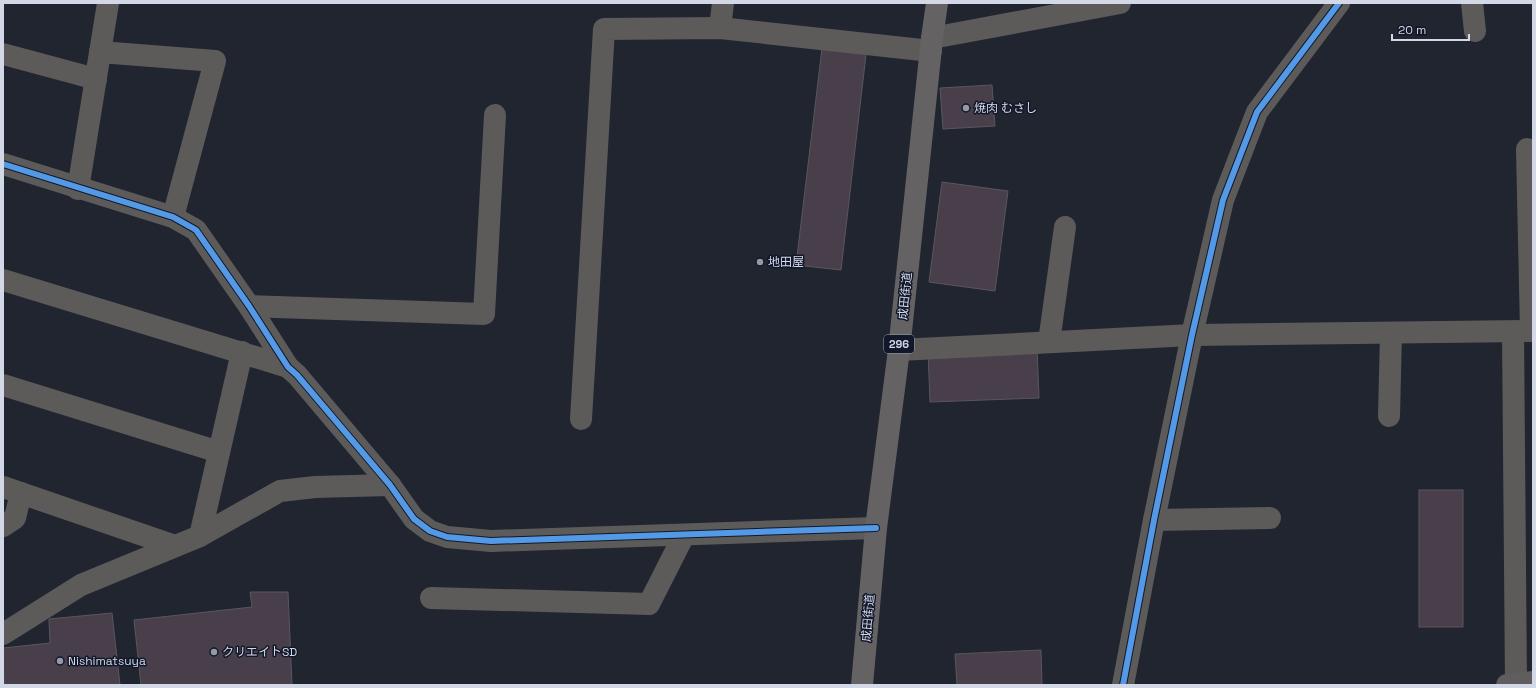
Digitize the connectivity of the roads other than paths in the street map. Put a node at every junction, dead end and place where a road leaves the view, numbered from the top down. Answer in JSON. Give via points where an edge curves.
{"nodes":[{"id":1,"x":108,"y":3,"type":"edge"},
{"id":2,"x":723,"y":3,"type":"edge"},
{"id":3,"x":937,"y":3,"type":"edge"},
{"id":4,"x":1120,"y":3,"type":"edge"},
{"id":5,"x":1339,"y":3,"type":"edge"},
{"id":6,"x":1472,"y":3,"type":"edge"},
{"id":7,"x":720,"y":28,"type":"junction"},
{"id":8,"x":1475,"y":31,"type":"dead end"},
{"id":9,"x":932,"y":44,"type":"junction"},
{"id":10,"x":100,"y":52,"type":"junction"},
{"id":11,"x":3,"y":54,"type":"edge"},
{"id":12,"x":96,"y":79,"type":"junction"},
{"id":13,"x":495,"y":115,"type":"dead end"},
{"id":14,"x":1527,"y":149,"type":"dead end"},
{"id":15,"x":3,"y":164,"type":"edge"},
{"id":16,"x":78,"y":189,"type":"junction"},
{"id":17,"x":173,"y":217,"type":"junction"},
{"id":18,"x":1065,"y":227,"type":"dead end"},
{"id":19,"x":3,"y":280,"type":"edge"},
{"id":20,"x":249,"y":306,"type":"junction"},
{"id":21,"x":1526,"y":331,"type":"edge"},
{"id":22,"x":1391,"y":333,"type":"junction"},
{"id":23,"x":1192,"y":335,"type":"junction"},
{"id":24,"x":1049,"y":342,"type":"junction"},
{"id":25,"x":899,"y":350,"type":"junction"},
{"id":26,"x":242,"y":352,"type":"junction"},
{"id":27,"x":288,"y":367,"type":"junction"},
{"id":28,"x":3,"y":385,"type":"edge"},
{"id":29,"x":1389,"y":416,"type":"dead end"},
{"id":30,"x":581,"y":419,"type":"dead end"},
{"id":31,"x":219,"y":452,"type":"junction"},
{"id":32,"x":390,"y":485,"type":"junction"},
{"id":33,"x":12,"y":490,"type":"edge"},
{"id":34,"x":1270,"y":518,"type":"dead end"},
{"id":35,"x":1154,"y":520,"type":"junction"},
{"id":36,"x":3,"y":526,"type":"edge"},
{"id":37,"x":876,"y":528,"type":"junction"},
{"id":38,"x":684,"y":535,"type":"junction"},
{"id":39,"x":200,"y":536,"type":"junction"},
{"id":40,"x":175,"y":546,"type":"junction"},
{"id":41,"x":431,"y":598,"type":"dead end"},
{"id":42,"x":3,"y":634,"type":"edge"},
{"id":43,"x":1519,"y":684,"type":"edge"},
{"id":44,"x":862,"y":685,"type":"edge"},
{"id":45,"x":1123,"y":685,"type":"edge"}],
"edges":[{"from":1,"to":10,"type":"street"},
{"from":2,"to":7,"type":"street"},
{"from":3,"to":9,"type":"highway","name":"成田街道","number":"296"},
{"from":4,"to":9,"type":"street"},
{"from":5,"to":23,"type":"street","via":[[1257,112],[1223,200]]},
{"from":6,"to":8,"type":"street"},
{"from":7,"to":9,"type":"street"},
{"from":7,"to":30,"type":"street","via":[[604,29]]},
{"from":9,"to":25,"type":"highway","name":"成田街道","number":"296"},
{"from":10,"to":12,"type":"street"},
{"from":10,"to":17,"type":"street","via":[[215,61]]},
{"from":11,"to":12,"type":"street"},
{"from":12,"to":16,"type":"street"},
{"from":13,"to":20,"type":"street","via":[[484,314]]},
{"from":14,"to":21,"type":"street"},
{"from":15,"to":16,"type":"street"},
{"from":16,"to":17,"type":"street"},
{"from":17,"to":20,"type":"street","via":[[196,230]]},
{"from":18,"to":24,"type":"street"},
{"from":19,"to":26,"type":"street"},
{"from":20,"to":27,"type":"street"},
{"from":21,"to":22,"type":"street"},
{"from":21,"to":43,"type":"street"},
{"from":22,"to":23,"type":"street"},
{"from":22,"to":29,"type":"street"},
{"from":23,"to":24,"type":"street"},
{"from":23,"to":35,"type":"street"},
{"from":24,"to":25,"type":"street"},
{"from":25,"to":37,"type":"highway","name":"成田街道","number":"296"},
{"from":26,"to":27,"type":"street"},
{"from":26,"to":31,"type":"street"},
{"from":27,"to":32,"type":"street","via":[[298,375]]},
{"from":28,"to":31,"type":"street"},
{"from":31,"to":39,"type":"street"},
{"from":32,"to":38,"type":"street","via":[[414,519],[430,531],[447,536],[491,541]]},
{"from":32,"to":39,"type":"street","via":[[315,487],[280,491]]},
{"from":33,"to":36,"type":"street","via":[[15,518]]},
{"from":33,"to":40,"type":"street"},
{"from":34,"to":35,"type":"street"},
{"from":35,"to":45,"type":"street"},
{"from":37,"to":38,"type":"street"},
{"from":37,"to":44,"type":"highway","name":"成田街道","number":"296"},
{"from":38,"to":41,"type":"street","via":[[649,604]]},
{"from":39,"to":40,"type":"street"},
{"from":40,"to":42,"type":"street","via":[[81,585]]}]}
